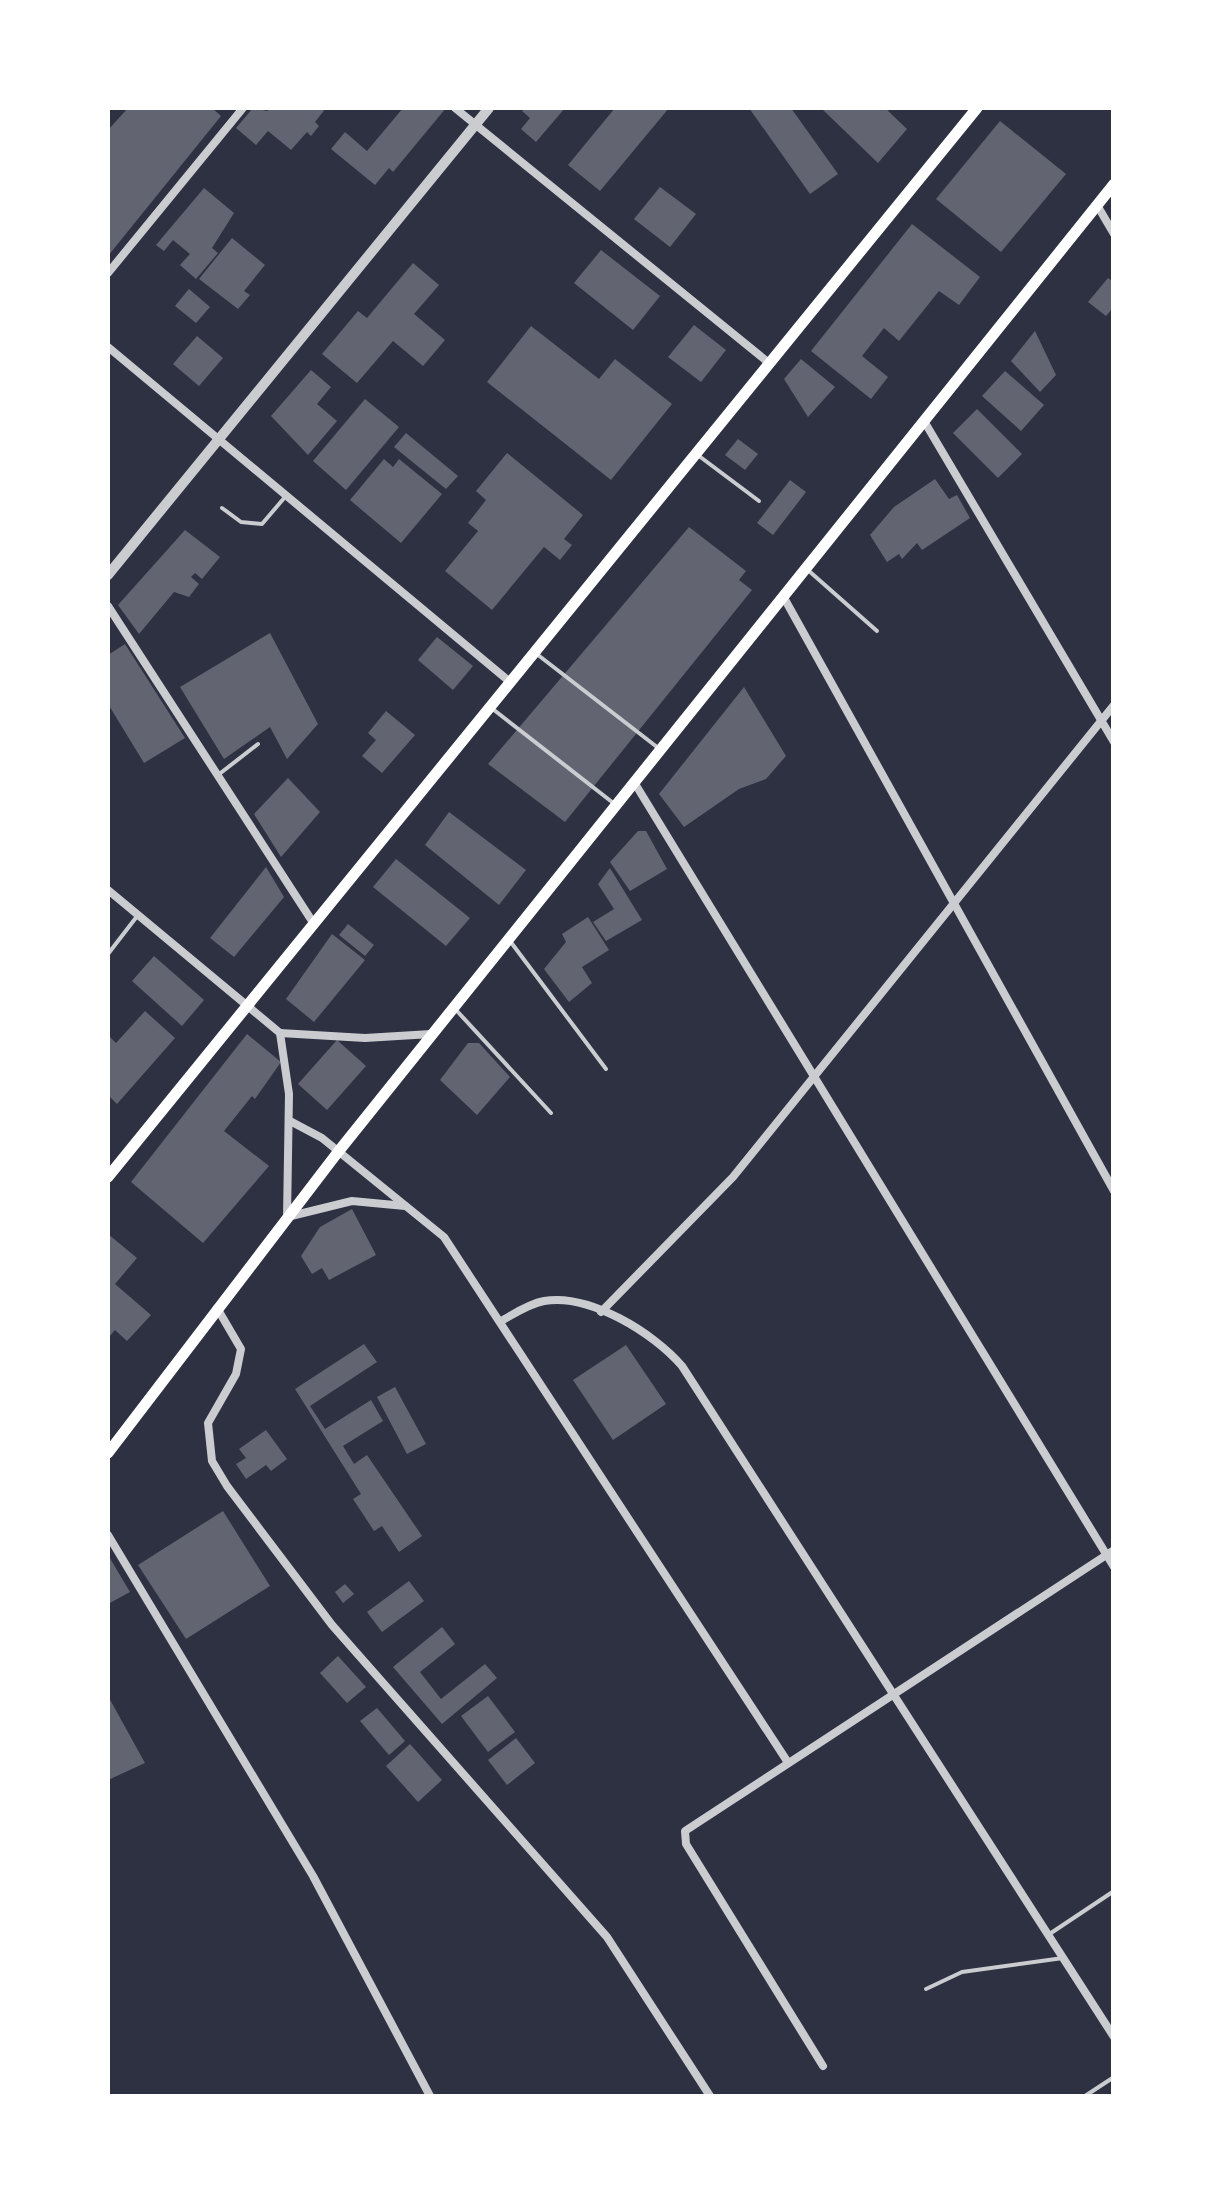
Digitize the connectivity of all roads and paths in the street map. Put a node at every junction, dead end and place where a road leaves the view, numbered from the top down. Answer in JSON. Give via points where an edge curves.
{"nodes":[{"id":1,"x":242,"y":108,"type":"edge"},
{"id":2,"x":455,"y":108,"type":"edge"},
{"id":3,"x":489,"y":108,"type":"edge"},
{"id":4,"x":977,"y":108,"type":"edge"},
{"id":5,"x":475,"y":124,"type":"junction"},
{"id":6,"x":1114,"y":184,"type":"edge"},
{"id":7,"x":1097,"y":205,"type":"junction"},
{"id":8,"x":1114,"y":234,"type":"edge"},
{"id":9,"x":108,"y":273,"type":"edge"},
{"id":10,"x":108,"y":347,"type":"edge"},
{"id":11,"x":769,"y":363,"type":"junction"},
{"id":12,"x":924,"y":421,"type":"junction"},
{"id":13,"x":219,"y":438,"type":"junction"},
{"id":14,"x":696,"y":454,"type":"junction"},
{"id":15,"x":286,"y":495,"type":"junction"},
{"id":16,"x":759,"y":501,"type":"dead end"},
{"id":17,"x":222,"y":508,"type":"dead end"},
{"id":18,"x":806,"y":568,"type":"junction"},
{"id":19,"x":108,"y":575,"type":"edge"},
{"id":20,"x":783,"y":596,"type":"junction"},
{"id":21,"x":108,"y":606,"type":"edge"},
{"id":22,"x":877,"y":631,"type":"dead end"},
{"id":23,"x":534,"y":652,"type":"junction"},
{"id":24,"x":510,"y":682,"type":"junction"},
{"id":25,"x":1114,"y":704,"type":"edge"},
{"id":26,"x":490,"y":707,"type":"junction"},
{"id":27,"x":1101,"y":720,"type":"junction"},
{"id":28,"x":1114,"y":742,"type":"edge"},
{"id":29,"x":258,"y":744,"type":"dead end"},
{"id":30,"x":661,"y":749,"type":"junction"},
{"id":31,"x":218,"y":775,"type":"junction"},
{"id":32,"x":634,"y":782,"type":"junction"},
{"id":33,"x":616,"y":805,"type":"junction"},
{"id":34,"x":108,"y":890,"type":"edge"},
{"id":35,"x":954,"y":903,"type":"junction"},
{"id":36,"x":138,"y":915,"type":"junction"},
{"id":37,"x":314,"y":924,"type":"junction"},
{"id":38,"x":508,"y":939,"type":"junction"},
{"id":39,"x":108,"y":954,"type":"edge"},
{"id":40,"x":248,"y":1005,"type":"junction"},
{"id":41,"x":454,"y":1007,"type":"junction"},
{"id":42,"x":280,"y":1033,"type":"junction"},
{"id":43,"x":434,"y":1034,"type":"junction"},
{"id":44,"x":606,"y":1068,"type":"dead end"},
{"id":45,"x":815,"y":1076,"type":"junction"},
{"id":46,"x":552,"y":1113,"type":"dead end"},
{"id":47,"x":290,"y":1121,"type":"junction"},
{"id":48,"x":338,"y":1152,"type":"junction"},
{"id":49,"x":108,"y":1177,"type":"edge"},
{"id":50,"x":1114,"y":1191,"type":"edge"},
{"id":51,"x":410,"y":1207,"type":"junction"},
{"id":52,"x":288,"y":1218,"type":"junction"},
{"id":53,"x":217,"y":1308,"type":"junction"},
{"id":54,"x":601,"y":1312,"type":"junction"},
{"id":55,"x":501,"y":1321,"type":"junction"},
{"id":56,"x":108,"y":1453,"type":"edge"},
{"id":57,"x":108,"y":1535,"type":"edge"},
{"id":58,"x":1110,"y":1553,"type":"edge"},
{"id":59,"x":1114,"y":1567,"type":"edge"},
{"id":60,"x":894,"y":1693,"type":"junction"},
{"id":61,"x":787,"y":1761,"type":"junction"},
{"id":62,"x":1114,"y":1891,"type":"edge"},
{"id":63,"x":1048,"y":1934,"type":"junction"},
{"id":64,"x":1063,"y":1958,"type":"junction"},
{"id":65,"x":926,"y":1988,"type":"dead end"},
{"id":66,"x":1114,"y":2037,"type":"edge"},
{"id":67,"x":823,"y":2066,"type":"dead end"},
{"id":68,"x":1114,"y":2077,"type":"edge"},
{"id":69,"x":427,"y":2096,"type":"edge"},
{"id":70,"x":710,"y":2096,"type":"edge"},
{"id":71,"x":1085,"y":2096,"type":"edge"}],
"edges":[{"from":1,"to":9,"type":"street"},
{"from":2,"to":5,"type":"street"},
{"from":3,"to":5,"type":"street"},
{"from":4,"to":11,"type":"main road"},
{"from":5,"to":11,"type":"street"},
{"from":5,"to":13,"type":"street"},
{"from":6,"to":7,"type":"main road"},
{"from":7,"to":8,"type":"street"},
{"from":7,"to":12,"type":"main road"},
{"from":10,"to":13,"type":"street"},
{"from":11,"to":14,"type":"main road"},
{"from":12,"to":18,"type":"main road"},
{"from":12,"to":27,"type":"street"},
{"from":13,"to":15,"type":"street"},
{"from":13,"to":19,"type":"street"},
{"from":14,"to":16,"type":"lane"},
{"from":14,"to":23,"type":"main road"},
{"from":15,"to":17,"type":"lane","via":[[262,524],[242,522]]},
{"from":15,"to":24,"type":"street"},
{"from":18,"to":20,"type":"main road"},
{"from":18,"to":22,"type":"lane"},
{"from":20,"to":30,"type":"main road"},
{"from":20,"to":35,"type":"street"},
{"from":21,"to":31,"type":"street"},
{"from":23,"to":24,"type":"main road"},
{"from":23,"to":30,"type":"lane"},
{"from":24,"to":26,"type":"main road"},
{"from":25,"to":27,"type":"street"},
{"from":26,"to":33,"type":"lane"},
{"from":26,"to":37,"type":"main road"},
{"from":27,"to":28,"type":"street"},
{"from":27,"to":35,"type":"street"},
{"from":29,"to":31,"type":"lane"},
{"from":30,"to":32,"type":"main road"},
{"from":31,"to":37,"type":"street"},
{"from":32,"to":33,"type":"main road"},
{"from":32,"to":45,"type":"street"},
{"from":33,"to":38,"type":"main road"},
{"from":34,"to":36,"type":"street"},
{"from":35,"to":45,"type":"street"},
{"from":35,"to":50,"type":"street"},
{"from":36,"to":39,"type":"lane"},
{"from":36,"to":40,"type":"street"},
{"from":37,"to":40,"type":"main road"},
{"from":38,"to":41,"type":"main road"},
{"from":38,"to":44,"type":"lane"},
{"from":40,"to":42,"type":"street"},
{"from":40,"to":49,"type":"main road"},
{"from":41,"to":43,"type":"main road"},
{"from":41,"to":46,"type":"lane"},
{"from":42,"to":43,"type":"street"},
{"from":42,"to":47,"type":"street"},
{"from":43,"to":48,"type":"main road"},
{"from":45,"to":54,"type":"street","via":[[734,1176]]},
{"from":45,"to":58,"type":"street"},
{"from":47,"to":48,"type":"street"},
{"from":47,"to":52,"type":"street"},
{"from":48,"to":51,"type":"street"},
{"from":48,"to":52,"type":"main road"},
{"from":51,"to":52,"type":"street","via":[[352,1201]]},
{"from":51,"to":55,"type":"street","via":[[444,1237]]},
{"from":52,"to":53,"type":"main road"},
{"from":53,"to":56,"type":"main road"},
{"from":53,"to":70,"type":"street","via":[[241,1349],[236,1374],[208,1423],[212,1461],[226,1486],[332,1625],[607,1937]]},
{"from":54,"to":55,"type":"street","via":[[546,1300]]},
{"from":54,"to":60,"type":"street","via":[[653,1336],[682,1366]]},
{"from":55,"to":61,"type":"street"},
{"from":57,"to":69,"type":"street","via":[[313,1876]]},
{"from":58,"to":59,"type":"street"},
{"from":58,"to":60,"type":"street"},
{"from":60,"to":61,"type":"street"},
{"from":60,"to":63,"type":"street"},
{"from":61,"to":67,"type":"street","via":[[685,1831],[686,1844]]},
{"from":62,"to":63,"type":"lane"},
{"from":63,"to":64,"type":"street"},
{"from":64,"to":65,"type":"lane","via":[[972,1970]]},
{"from":64,"to":66,"type":"street"},
{"from":68,"to":71,"type":"lane"}]}
